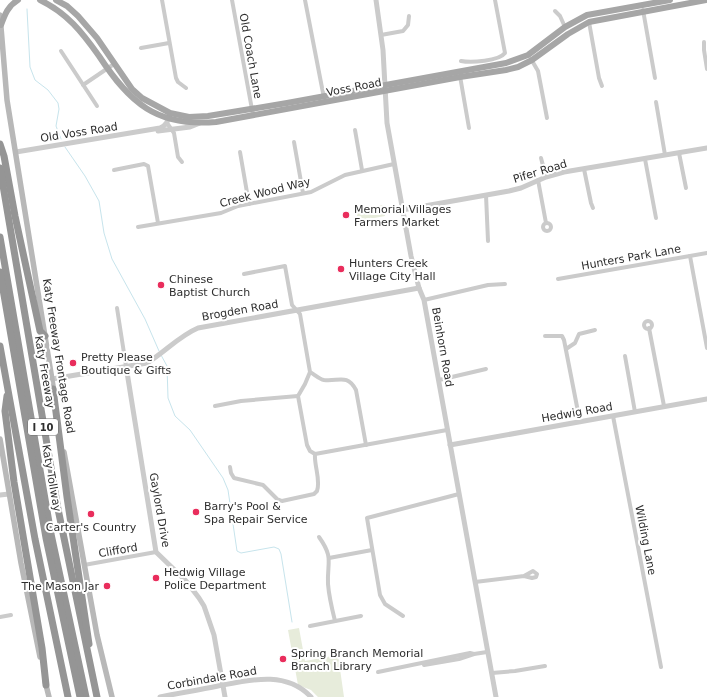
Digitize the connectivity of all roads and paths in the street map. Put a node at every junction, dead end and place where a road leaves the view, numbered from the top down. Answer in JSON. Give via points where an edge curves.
{"nodes":[{"id":1,"x":18,"y":0,"type":"edge"},
{"id":2,"x":40,"y":0,"type":"edge"},
{"id":3,"x":56,"y":0,"type":"edge"},
{"id":4,"x":162,"y":0,"type":"edge"},
{"id":5,"x":232,"y":0,"type":"edge"},
{"id":6,"x":305,"y":0,"type":"edge"},
{"id":7,"x":376,"y":0,"type":"edge"},
{"id":8,"x":495,"y":0,"type":"edge"},
{"id":9,"x":670,"y":0,"type":"edge"},
{"id":10,"x":706,"y":0,"type":"edge"},
{"id":11,"x":682,"y":2,"type":"edge"},
{"id":12,"x":642,"y":8,"type":"junction"},
{"id":13,"x":556,"y":11,"type":"dead end"},
{"id":14,"x":0,"y":15,"type":"edge"},
{"id":15,"x":78,"y":16,"type":"junction"},
{"id":16,"x":409,"y":16,"type":"dead end"},
{"id":17,"x":598,"y":16,"type":"junction"},
{"id":18,"x":73,"y":22,"type":"junction"},
{"id":19,"x":589,"y":22,"type":"junction"},
{"id":20,"x":0,"y":25,"type":"edge"},
{"id":21,"x":565,"y":27,"type":"junction"},
{"id":22,"x":381,"y":35,"type":"junction"},
{"id":23,"x":704,"y":42,"type":"dead end"},
{"id":24,"x":169,"y":43,"type":"junction"},
{"id":25,"x":141,"y":48,"type":"dead end"},
{"id":26,"x":61,"y":51,"type":"dead end"},
{"id":27,"x":530,"y":58,"type":"junction"},
{"id":28,"x":461,"y":61,"type":"dead end"},
{"id":29,"x":114,"y":64,"type":"junction"},
{"id":30,"x":107,"y":68,"type":"junction"},
{"id":31,"x":707,"y":69,"type":"edge"},
{"id":32,"x":460,"y":74,"type":"junction"},
{"id":33,"x":655,"y":78,"type":"dead end"},
{"id":34,"x":83,"y":85,"type":"junction"},
{"id":35,"x":602,"y":86,"type":"dead end"},
{"id":36,"x":186,"y":88,"type":"dead end"},
{"id":37,"x":384,"y":89,"type":"junction"},
{"id":38,"x":325,"y":100,"type":"junction"},
{"id":39,"x":656,"y":102,"type":"dead end"},
{"id":40,"x":98,"y":106,"type":"dead end"},
{"id":41,"x":253,"y":112,"type":"junction"},
{"id":42,"x":547,"y":118,"type":"dead end"},
{"id":43,"x":168,"y":119,"type":"junction"},
{"id":44,"x":200,"y":124,"type":"junction"},
{"id":45,"x":469,"y":128,"type":"dead end"},
{"id":46,"x":172,"y":130,"type":"junction"},
{"id":47,"x":354,"y":130,"type":"dead end"},
{"id":48,"x":145,"y":131,"type":"junction"},
{"id":49,"x":294,"y":142,"type":"dead end"},
{"id":50,"x":0,"y":144,"type":"edge"},
{"id":51,"x":707,"y":148,"type":"edge"},
{"id":52,"x":16,"y":152,"type":"junction"},
{"id":53,"x":240,"y":152,"type":"dead end"},
{"id":54,"x":680,"y":153,"type":"junction"},
{"id":55,"x":665,"y":155,"type":"junction"},
{"id":56,"x":542,"y":158,"type":"dead end"},
{"id":57,"x":645,"y":159,"type":"junction"},
{"id":58,"x":182,"y":162,"type":"dead end"},
{"id":59,"x":394,"y":164,"type":"junction"},
{"id":60,"x":0,"y":168,"type":"edge"},
{"id":61,"x":584,"y":169,"type":"junction"},
{"id":62,"x":114,"y":170,"type":"dead end"},
{"id":63,"x":362,"y":170,"type":"junction"},
{"id":64,"x":546,"y":177,"type":"junction"},
{"id":65,"x":538,"y":180,"type":"junction"},
{"id":66,"x":686,"y":188,"type":"dead end"},
{"id":67,"x":303,"y":194,"type":"junction"},
{"id":68,"x":486,"y":195,"type":"junction"},
{"id":69,"x":250,"y":204,"type":"junction"},
{"id":70,"x":593,"y":208,"type":"dead end"},
{"id":71,"x":402,"y":210,"type":"junction"},
{"id":72,"x":656,"y":218,"type":"dead end"},
{"id":73,"x":158,"y":223,"type":"junction"},
{"id":74,"x":546,"y":223,"type":"dead end"},
{"id":75,"x":138,"y":227,"type":"dead end"},
{"id":76,"x":0,"y":237,"type":"edge"},
{"id":77,"x":488,"y":241,"type":"dead end"},
{"id":78,"x":707,"y":253,"type":"edge"},
{"id":79,"x":690,"y":256,"type":"junction"},
{"id":80,"x":0,"y":272,"type":"edge"},
{"id":81,"x":244,"y":274,"type":"dead end"},
{"id":82,"x":558,"y":279,"type":"dead end"},
{"id":83,"x":505,"y":284,"type":"dead end"},
{"id":84,"x":419,"y":288,"type":"junction"},
{"id":85,"x":424,"y":300,"type":"junction"},
{"id":86,"x":117,"y":308,"type":"dead end"},
{"id":87,"x":296,"y":310,"type":"junction"},
{"id":88,"x":649,"y":328,"type":"dead end"},
{"id":89,"x":595,"y":330,"type":"dead end"},
{"id":90,"x":45,"y":336,"type":"junction"},
{"id":91,"x":545,"y":336,"type":"dead end"},
{"id":92,"x":0,"y":346,"type":"edge"},
{"id":93,"x":566,"y":348,"type":"junction"},
{"id":94,"x":707,"y":348,"type":"edge"},
{"id":95,"x":624,"y":356,"type":"dead end"},
{"id":96,"x":126,"y":366,"type":"junction"},
{"id":97,"x":486,"y":369,"type":"dead end"},
{"id":98,"x":310,"y":372,"type":"junction"},
{"id":99,"x":52,"y":379,"type":"junction"},
{"id":100,"x":439,"y":380,"type":"junction"},
{"id":101,"x":53,"y":389,"type":"junction"},
{"id":102,"x":8,"y":390,"type":"junction"},
{"id":103,"x":298,"y":396,"type":"junction"},
{"id":104,"x":707,"y":399,"type":"edge"},
{"id":105,"x":215,"y":406,"type":"dead end"},
{"id":106,"x":664,"y":406,"type":"junction"},
{"id":107,"x":635,"y":412,"type":"junction"},
{"id":108,"x":613,"y":416,"type":"junction"},
{"id":109,"x":580,"y":422,"type":"junction"},
{"id":110,"x":447,"y":430,"type":"junction"},
{"id":111,"x":0,"y":439,"type":"edge"},
{"id":112,"x":366,"y":445,"type":"junction"},
{"id":113,"x":450,"y":445,"type":"junction"},
{"id":114,"x":315,"y":454,"type":"junction"},
{"id":115,"x":230,"y":466,"type":"dead end"},
{"id":116,"x":9,"y":494,"type":"junction"},
{"id":117,"x":459,"y":494,"type":"junction"},
{"id":118,"x":0,"y":495,"type":"edge"},
{"id":119,"x":319,"y":537,"type":"dead end"},
{"id":120,"x":372,"y":550,"type":"junction"},
{"id":121,"x":156,"y":552,"type":"junction"},
{"id":122,"x":329,"y":558,"type":"junction"},
{"id":123,"x":84,"y":565,"type":"junction"},
{"id":124,"x":524,"y":576,"type":"dead end"},
{"id":125,"x":475,"y":582,"type":"junction"},
{"id":126,"x":11,"y":615,"type":"dead end"},
{"id":127,"x":361,"y":616,"type":"dead end"},
{"id":128,"x":404,"y":616,"type":"dead end"},
{"id":129,"x":0,"y":617,"type":"edge"},
{"id":130,"x":335,"y":621,"type":"junction"},
{"id":131,"x":310,"y":626,"type":"dead end"},
{"id":132,"x":487,"y":652,"type":"junction"},
{"id":133,"x":545,"y":666,"type":"dead end"},
{"id":134,"x":661,"y":667,"type":"dead end"},
{"id":135,"x":378,"y":672,"type":"dead end"},
{"id":136,"x":492,"y":673,"type":"junction"},
{"id":137,"x":94,"y":684,"type":"junction"},
{"id":138,"x":223,"y":685,"type":"junction"},
{"id":139,"x":46,"y":686,"type":"junction"},
{"id":140,"x":49,"y":697,"type":"edge"},
{"id":141,"x":68,"y":697,"type":"edge"},
{"id":142,"x":80,"y":697,"type":"edge"},
{"id":143,"x":86,"y":697,"type":"edge"},
{"id":144,"x":97,"y":697,"type":"edge"},
{"id":145,"x":112,"y":697,"type":"edge"},
{"id":146,"x":160,"y":697,"type":"edge"},
{"id":147,"x":225,"y":697,"type":"edge"},
{"id":148,"x":311,"y":697,"type":"edge"},
{"id":149,"x":496,"y":697,"type":"edge"}],
"edges":[{"from":1,"to":20,"type":"main road","via":[[11,4]]},
{"from":2,"to":18,"type":"main road","name":"Voss Road"},
{"from":3,"to":15,"type":"main road","name":"Voss Road"},
{"from":4,"to":24,"type":"street"},
{"from":5,"to":41,"type":"street","name":"Old Coach Lane"},
{"from":6,"to":38,"type":"street"},
{"from":7,"to":22,"type":"street","name":"Beinhorn Road"},
{"from":8,"to":28,"type":"street","via":[[505,53],[497,58]]},
{"from":9,"to":12,"type":"main road","name":"Voss Road"},
{"from":10,"to":11,"type":"main road","name":"Voss Road"},
{"from":11,"to":12,"type":"main road","name":"Voss Road"},
{"from":12,"to":17,"type":"main road","name":"Voss Road"},
{"from":12,"to":33,"type":"street"},
{"from":13,"to":21,"type":"street"},
{"from":14,"to":20,"type":"main road","name":"Katy Freeway Frontage Road"},
{"from":15,"to":18,"type":"main road"},
{"from":15,"to":29,"type":"main road","name":"Voss Road"},
{"from":16,"to":22,"type":"street","via":[[408,25],[403,31]]},
{"from":17,"to":19,"type":"main road","name":"Voss Road"},
{"from":17,"to":21,"type":"main road","name":"Voss Road","via":[[587,15]]},
{"from":18,"to":30,"type":"main road","name":"Voss Road"},
{"from":19,"to":27,"type":"main road","name":"Voss Road"},
{"from":19,"to":35,"type":"street"},
{"from":20,"to":52,"type":"main road","name":"Katy Freeway Frontage Road","via":[[7,100]]},
{"from":21,"to":27,"type":"main road","name":"Voss Road"},
{"from":22,"to":37,"type":"street","name":"Beinhorn Road"},
{"from":23,"to":31,"type":"street"},
{"from":24,"to":25,"type":"street"},
{"from":24,"to":36,"type":"street","via":[[176,78]]},
{"from":26,"to":34,"type":"street"},
{"from":27,"to":32,"type":"main road","name":"Voss Road","via":[[518,67],[506,70]]},
{"from":27,"to":42,"type":"street","via":[[538,71]]},
{"from":29,"to":30,"type":"street"},
{"from":29,"to":43,"type":"main road","name":"Voss Road","via":[[132,89]]},
{"from":30,"to":34,"type":"street"},
{"from":30,"to":43,"type":"main road","name":"Voss Road","via":[[121,87],[140,104]]},
{"from":32,"to":37,"type":"main road","name":"Voss Road"},
{"from":32,"to":45,"type":"street"},
{"from":34,"to":40,"type":"street"},
{"from":37,"to":38,"type":"main road","name":"Voss Road"},
{"from":37,"to":59,"type":"street","name":"Beinhorn Road","via":[[386,124]]},
{"from":38,"to":41,"type":"main road","name":"Voss Road"},
{"from":39,"to":55,"type":"street"},
{"from":41,"to":43,"type":"main road","name":"Voss Road"},
{"from":41,"to":44,"type":"main road","name":"Voss Road"},
{"from":43,"to":44,"type":"main road","name":"Voss Road"},
{"from":43,"to":46,"type":"street"},
{"from":43,"to":48,"type":"street","name":"Old Voss Road","via":[[160,128]]},
{"from":44,"to":46,"type":"street","name":"Old Voss Road"},
{"from":46,"to":48,"type":"street","name":"Old Voss Road"},
{"from":46,"to":58,"type":"street","via":[[178,157]]},
{"from":47,"to":63,"type":"street"},
{"from":48,"to":52,"type":"street","name":"Old Voss Road"},
{"from":49,"to":67,"type":"street"},
{"from":50,"to":90,"type":"highway","via":[[40,331]]},
{"from":51,"to":54,"type":"street","name":"Pifer Road"},
{"from":52,"to":90,"type":"main road","name":"Katy Freeway Frontage Road"},
{"from":53,"to":69,"type":"street"},
{"from":54,"to":55,"type":"street","name":"Pifer Road"},
{"from":54,"to":66,"type":"street"},
{"from":55,"to":57,"type":"street","name":"Pifer Road"},
{"from":56,"to":64,"type":"street"},
{"from":57,"to":61,"type":"street","name":"Pifer Road"},
{"from":57,"to":72,"type":"street"},
{"from":59,"to":63,"type":"street","name":"Creek Wood Way"},
{"from":59,"to":71,"type":"street","name":"Beinhorn Road"},
{"from":60,"to":137,"type":"highway","name":"Katy Freeway","number":"I 10","via":[[53,486]]},
{"from":61,"to":64,"type":"street","name":"Pifer Road"},
{"from":61,"to":70,"type":"street"},
{"from":62,"to":73,"type":"street","via":[[144,164],[148,166]]},
{"from":63,"to":67,"type":"street","name":"Creek Wood Way"},
{"from":64,"to":65,"type":"street","name":"Pifer Road"},
{"from":65,"to":68,"type":"street","name":"Pifer Road","via":[[520,188]]},
{"from":65,"to":74,"type":"street"},
{"from":67,"to":69,"type":"street","name":"Creek Wood Way"},
{"from":68,"to":71,"type":"street","name":"Pifer Road"},
{"from":68,"to":77,"type":"street"},
{"from":69,"to":73,"type":"street","name":"Creek Wood Way","via":[[221,213]]},
{"from":71,"to":84,"type":"street","name":"Beinhorn Road"},
{"from":73,"to":75,"type":"street","name":"Creek Wood Way"},
{"from":76,"to":143,"type":"highway","name":"Katy Tollway","via":[[51,534]]},
{"from":78,"to":79,"type":"street","name":"Hunters Park Lane"},
{"from":79,"to":82,"type":"street","name":"Hunters Park Lane"},
{"from":79,"to":94,"type":"street"},
{"from":80,"to":142,"type":"highway","name":"Katy Tollway","via":[[46,538]]},
{"from":81,"to":87,"type":"street","via":[[285,266],[292,306]]},
{"from":83,"to":85,"type":"street","via":[[488,285]]},
{"from":84,"to":85,"type":"street","name":"Beinhorn Road"},
{"from":84,"to":87,"type":"street","name":"Brogden Road"},
{"from":85,"to":100,"type":"street","name":"Beinhorn Road"},
{"from":86,"to":96,"type":"street","name":"Gaylord Drive"},
{"from":87,"to":96,"type":"street","name":"Brogden Road","via":[[198,328],[188,332],[147,363]]},
{"from":87,"to":98,"type":"street","via":[[300,314]]},
{"from":88,"to":106,"type":"street"},
{"from":89,"to":93,"type":"street","via":[[579,334],[575,343]]},
{"from":90,"to":99,"type":"main road","name":"Katy Freeway Frontage Road"},
{"from":91,"to":93,"type":"street","via":[[562,336]]},
{"from":92,"to":102,"type":"highway","number":"I 10"},
{"from":93,"to":109,"type":"street"},
{"from":95,"to":107,"type":"street"},
{"from":96,"to":99,"type":"street","name":"Brogden Road"},
{"from":96,"to":121,"type":"street","name":"Gaylord Drive"},
{"from":97,"to":100,"type":"street"},
{"from":98,"to":103,"type":"street"},
{"from":98,"to":112,"type":"street","via":[[322,380],[341,379],[351,382],[356,390]]},
{"from":99,"to":101,"type":"main road","name":"Katy Freeway Frontage Road"},
{"from":100,"to":110,"type":"street","name":"Beinhorn Road"},
{"from":101,"to":123,"type":"main road","name":"Katy Freeway Frontage Road"},
{"from":101,"to":137,"type":"highway"},
{"from":102,"to":139,"type":"highway","via":[[5,411],[16,497],[42,648]]},
{"from":102,"to":141,"type":"highway","number":"I 10","via":[[34,539]]},
{"from":103,"to":105,"type":"street"},
{"from":103,"to":114,"type":"street","via":[[307,445]]},
{"from":104,"to":106,"type":"street","name":"Hedwig Road"},
{"from":106,"to":107,"type":"street","name":"Hedwig Road"},
{"from":107,"to":108,"type":"street","name":"Hedwig Road"},
{"from":108,"to":109,"type":"street","name":"Hedwig Road"},
{"from":108,"to":134,"type":"street","name":"Wilding Lane"},
{"from":109,"to":113,"type":"street","name":"Hedwig Road"},
{"from":110,"to":112,"type":"street"},
{"from":110,"to":113,"type":"street","name":"Beinhorn Road"},
{"from":111,"to":116,"type":"main road"},
{"from":112,"to":114,"type":"street"},
{"from":113,"to":117,"type":"street","name":"Beinhorn Road"},
{"from":114,"to":115,"type":"street","via":[[319,486],[317,491],[284,502],[277,499],[263,485],[234,478]]},
{"from":116,"to":118,"type":"street"},
{"from":116,"to":139,"type":"main road"},
{"from":117,"to":120,"type":"street","via":[[367,518]]},
{"from":117,"to":125,"type":"street","name":"Beinhorn Road"},
{"from":119,"to":122,"type":"street"},
{"from":120,"to":122,"type":"street"},
{"from":120,"to":128,"type":"street","via":[[380,595],[385,604]]},
{"from":121,"to":123,"type":"street","name":"Clifford"},
{"from":121,"to":138,"type":"street","name":"Gaylord Drive","via":[[186,581],[204,606],[214,635]]},
{"from":122,"to":130,"type":"street","via":[[328,584]]},
{"from":123,"to":145,"type":"main road","name":"Katy Freeway Frontage Road","via":[[98,641]]},
{"from":124,"to":125,"type":"street"},
{"from":125,"to":132,"type":"street","name":"Beinhorn Road"},
{"from":126,"to":129,"type":"street"},
{"from":127,"to":130,"type":"street"},
{"from":130,"to":131,"type":"street"},
{"from":132,"to":135,"type":"street","via":[[470,653]]},
{"from":132,"to":136,"type":"street","name":"Beinhorn Road"},
{"from":133,"to":136,"type":"street"},
{"from":136,"to":149,"type":"street","name":"Beinhorn Road"},
{"from":137,"to":144,"type":"highway","name":"Katy Freeway","number":"I 10"},
{"from":138,"to":146,"type":"street","name":"Corbindale Road"},
{"from":138,"to":147,"type":"street","name":"Gaylord Drive"},
{"from":138,"to":148,"type":"street","name":"Corbindale Road","via":[[275,679],[301,688]]},
{"from":139,"to":140,"type":"main road"}]}
